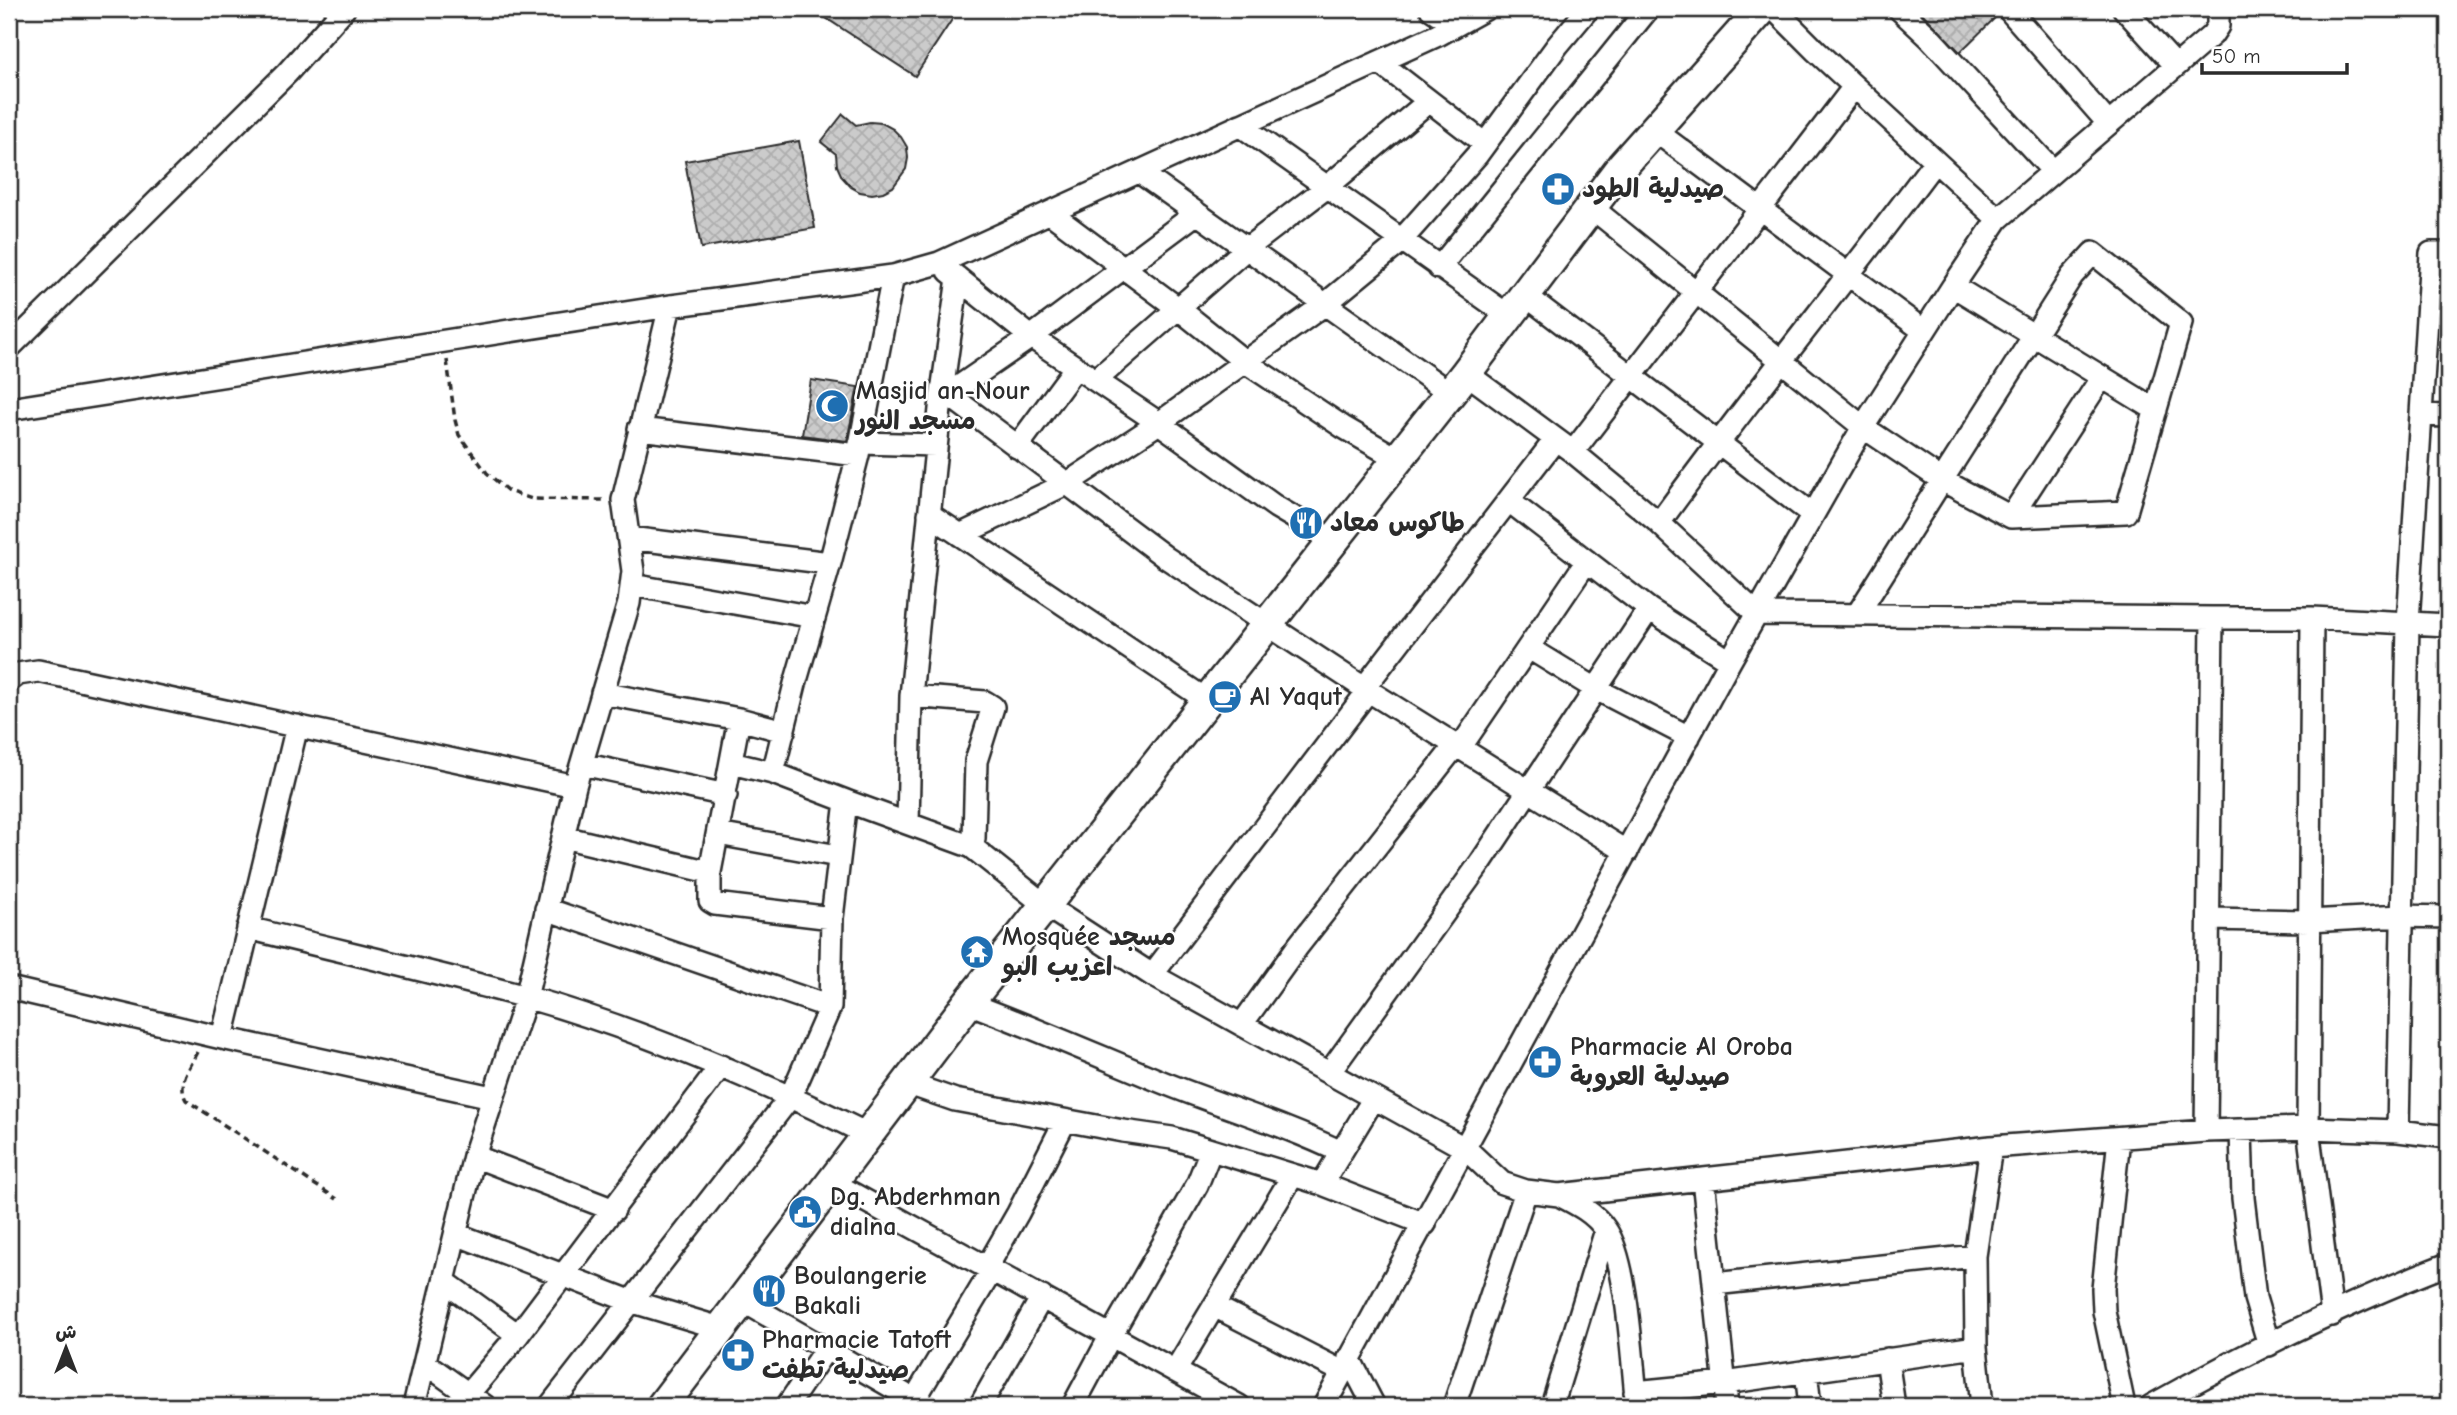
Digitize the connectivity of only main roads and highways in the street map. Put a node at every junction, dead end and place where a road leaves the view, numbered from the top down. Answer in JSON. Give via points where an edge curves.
{"nodes":[{"id":1,"x":1762,"y":9,"type":"edge"},
{"id":2,"x":662,"y":1406,"type":"edge"}],
"edges":[{"from":1,"to":2,"type":"main road","via":[[1622,166],[1458,383],[968,1003]]}]}
